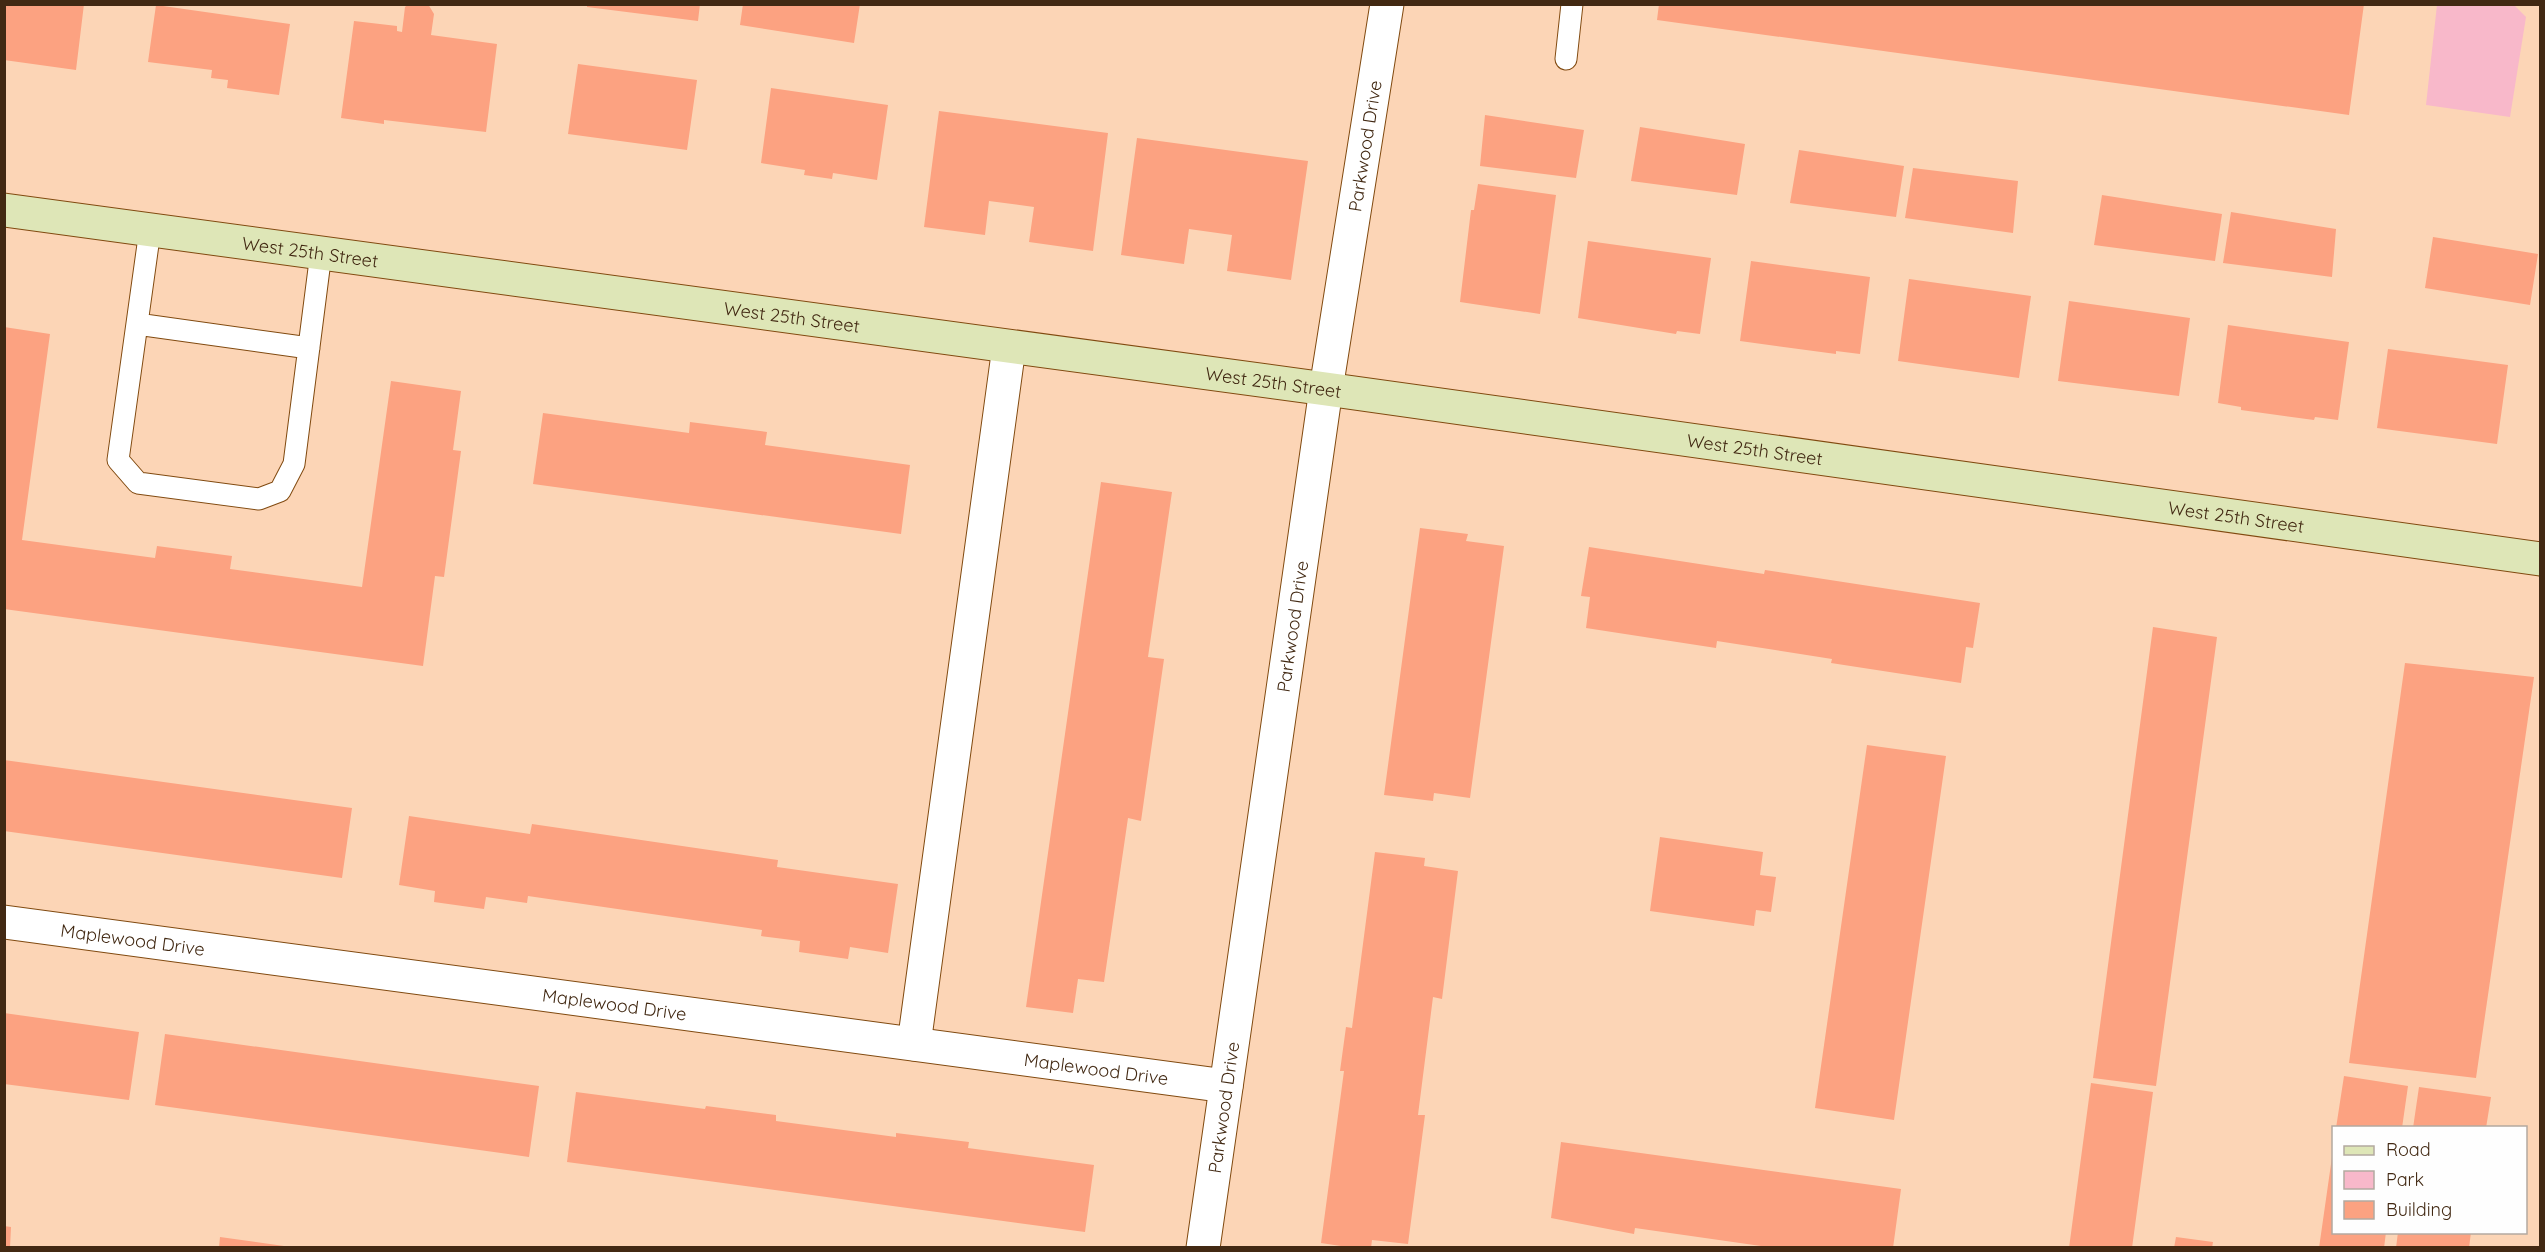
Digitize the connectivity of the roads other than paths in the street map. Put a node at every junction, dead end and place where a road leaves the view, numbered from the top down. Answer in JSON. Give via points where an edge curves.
{"nodes":[{"id":1,"x":1387,"y":4,"type":"edge"},
{"id":2,"x":1572,"y":4,"type":"edge"},
{"id":3,"x":1566,"y":58,"type":"dead end"},
{"id":4,"x":4,"y":210,"type":"edge"},
{"id":5,"x":150,"y":230,"type":"junction"},
{"id":6,"x":321,"y":253,"type":"junction"},
{"id":7,"x":137,"y":324,"type":"junction"},
{"id":8,"x":1009,"y":347,"type":"junction"},
{"id":9,"x":309,"y":348,"type":"junction"},
{"id":10,"x":1326,"y":389,"type":"junction"},
{"id":11,"x":2541,"y":559,"type":"edge"},
{"id":12,"x":4,"y":922,"type":"edge"},
{"id":13,"x":914,"y":1044,"type":"junction"},
{"id":14,"x":1226,"y":1086,"type":"junction"},
{"id":15,"x":1203,"y":1248,"type":"edge"}],
"edges":[{"from":1,"to":10,"type":"street","name":"Parkwood Drive"},
{"from":2,"to":3,"type":"lane"},
{"from":4,"to":5,"type":"street","name":"West 25th Street"},
{"from":5,"to":6,"type":"street","name":"West 25th Street"},
{"from":5,"to":7,"type":"lane"},
{"from":6,"to":8,"type":"street","name":"West 25th Street"},
{"from":6,"to":9,"type":"lane"},
{"from":7,"to":9,"type":"lane"},
{"from":7,"to":9,"type":"lane","via":[[118,460],[138,483],[259,499],[280,491],[294,464]]},
{"from":8,"to":10,"type":"street","name":"West 25th Street"},
{"from":8,"to":13,"type":"street"},
{"from":10,"to":11,"type":"street","name":"West 25th Street"},
{"from":10,"to":14,"type":"street","name":"Parkwood Drive"},
{"from":12,"to":13,"type":"street","name":"Maplewood Drive"},
{"from":13,"to":14,"type":"street","name":"Maplewood Drive"},
{"from":14,"to":15,"type":"street","name":"Parkwood Drive"}]}
